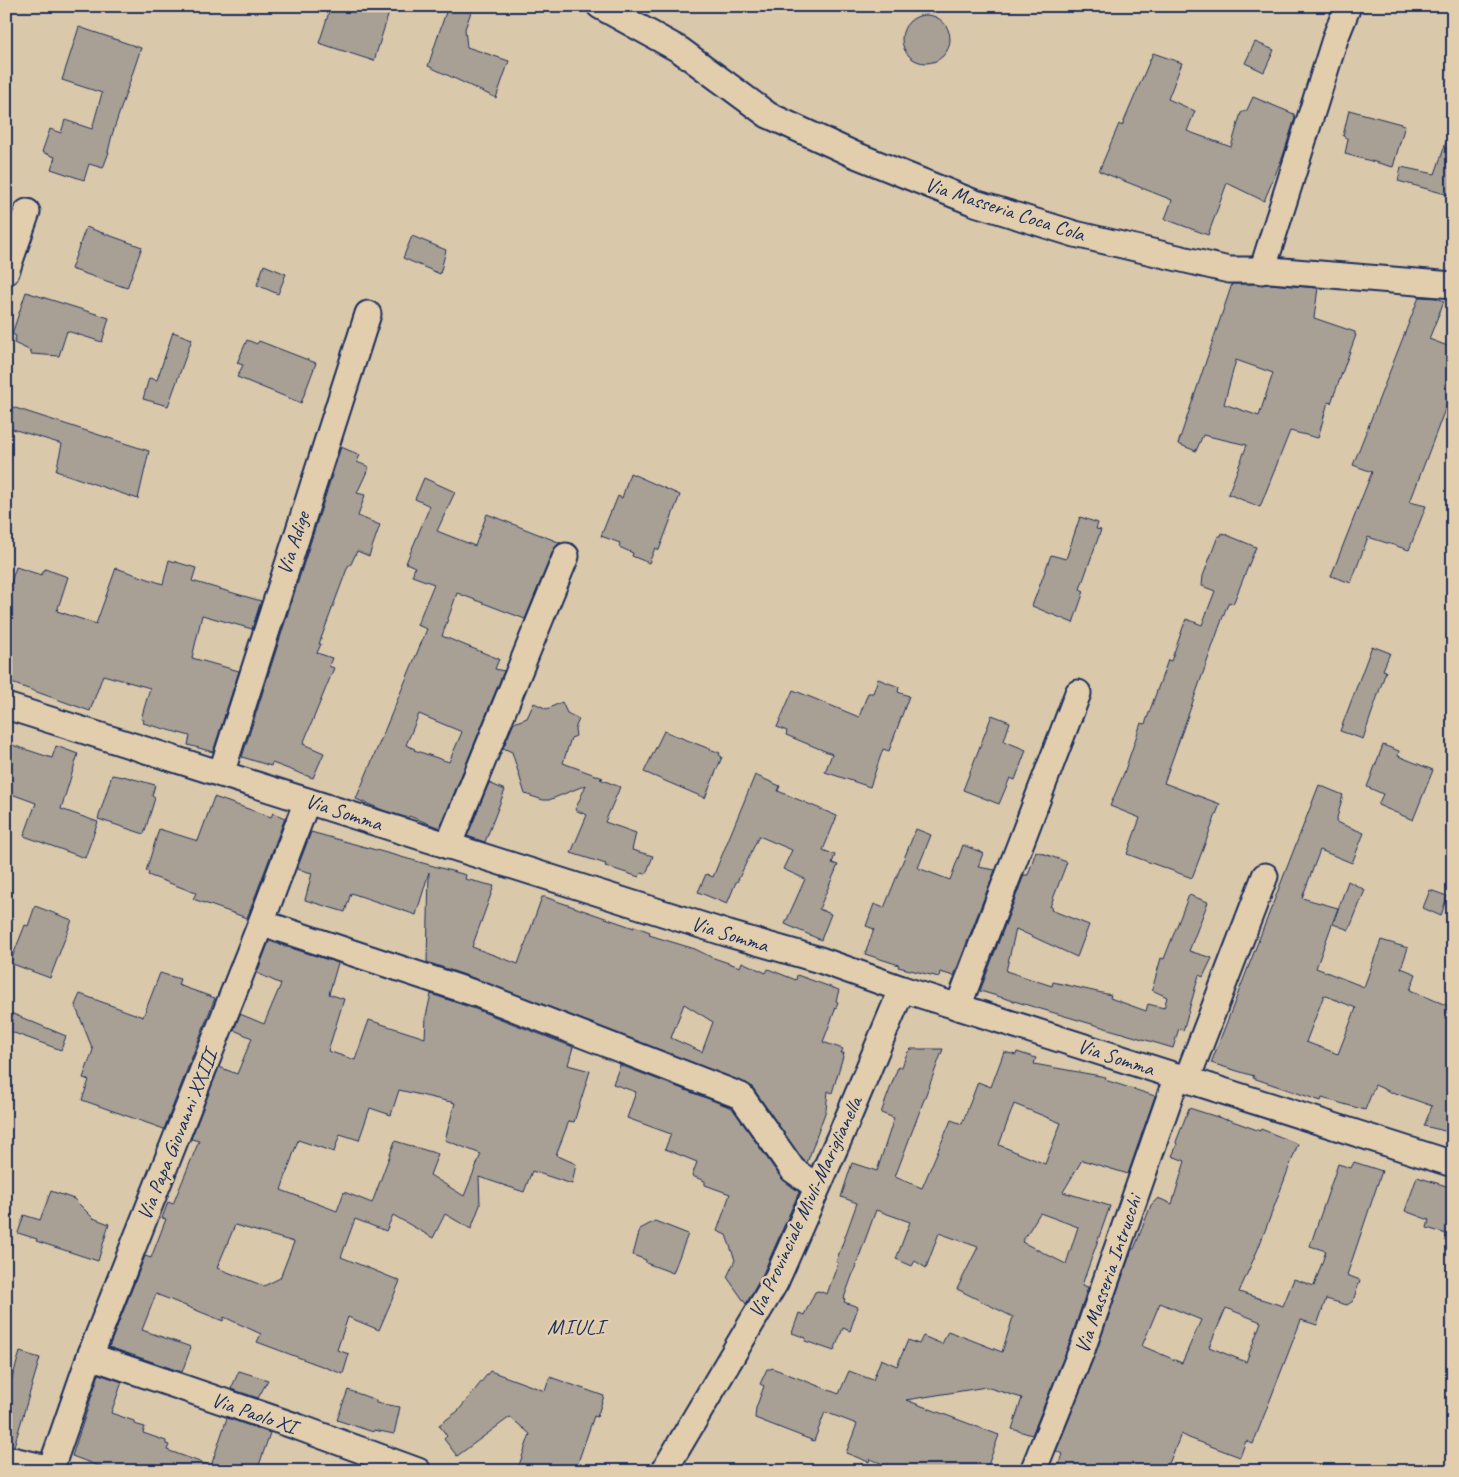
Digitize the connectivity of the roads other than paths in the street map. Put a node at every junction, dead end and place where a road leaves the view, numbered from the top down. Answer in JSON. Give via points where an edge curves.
{"nodes":[{"id":1,"x":600,"y":6,"type":"edge"},
{"id":2,"x":1348,"y":6,"type":"edge"},
{"id":3,"x":27,"y":212,"type":"dead end"},
{"id":4,"x":1262,"y":270,"type":"junction"},
{"id":5,"x":6,"y":272,"type":"edge"},
{"id":6,"x":1453,"y":285,"type":"edge"},
{"id":7,"x":368,"y":314,"type":"dead end"},
{"id":8,"x":566,"y":556,"type":"dead end"},
{"id":9,"x":1078,"y":693,"type":"dead end"},
{"id":10,"x":6,"y":706,"type":"edge"},
{"id":11,"x":220,"y":774,"type":"junction"},
{"id":12,"x":307,"y":801,"type":"junction"},
{"id":13,"x":448,"y":846,"type":"junction"},
{"id":14,"x":1265,"y":876,"type":"dead end"},
{"id":15,"x":262,"y":923,"type":"junction"},
{"id":16,"x":902,"y":989,"type":"junction"},
{"id":17,"x":958,"y":1007,"type":"junction"},
{"id":18,"x":1182,"y":1078,"type":"junction"},
{"id":19,"x":1453,"y":1164,"type":"edge"},
{"id":20,"x":818,"y":1188,"type":"junction"},
{"id":21,"x":90,"y":1356,"type":"junction"},
{"id":22,"x":6,"y":1462,"type":"edge"},
{"id":23,"x":50,"y":1470,"type":"edge"},
{"id":24,"x":418,"y":1471,"type":"edge"},
{"id":25,"x":664,"y":1471,"type":"edge"},
{"id":26,"x":1034,"y":1471,"type":"edge"}],
"edges":[{"from":1,"to":4,"type":"street","name":"Via Masseria Coca Cola","via":[[680,50],[768,114],[870,162],[976,203],[1075,234],[1229,270]]},
{"from":2,"to":4,"type":"street"},
{"from":3,"to":5,"type":"street"},
{"from":4,"to":6,"type":"street","name":"Via Masseria Coca Cola"},
{"from":7,"to":11,"type":"street","name":"Via Adige"},
{"from":8,"to":13,"type":"street"},
{"from":9,"to":17,"type":"street"},
{"from":10,"to":11,"type":"street","name":"Via Somma"},
{"from":11,"to":12,"type":"street","name":"Via Somma"},
{"from":12,"to":13,"type":"street","name":"Via Somma"},
{"from":12,"to":15,"type":"street","name":"Via Papa Giovanni XXIII"},
{"from":13,"to":16,"type":"street","name":"Via Somma","via":[[820,960]]},
{"from":14,"to":18,"type":"street","name":"Via Masseria Intrucchi"},
{"from":15,"to":20,"type":"street","via":[[480,995],[741,1096],[793,1170]]},
{"from":15,"to":21,"type":"street","name":"Via Papa Giovanni XXIII"},
{"from":16,"to":17,"type":"street","name":"Via Somma"},
{"from":16,"to":20,"type":"street","name":"Via Provinciale Miuli-Mariglianella"},
{"from":17,"to":18,"type":"street","name":"Via Somma"},
{"from":18,"to":19,"type":"street","name":"Via Somma"},
{"from":18,"to":26,"type":"street","name":"Via Masseria Intrucchi"},
{"from":20,"to":25,"type":"street","name":"Via Provinciale Miuli-Mariglianella","via":[[775,1283]]},
{"from":21,"to":23,"type":"street","name":"Via Papa Giovanni XXIII"},
{"from":21,"to":24,"type":"street","name":"Via Paolo XI"},
{"from":22,"to":23,"type":"street","via":[[12,1460]]}]}
